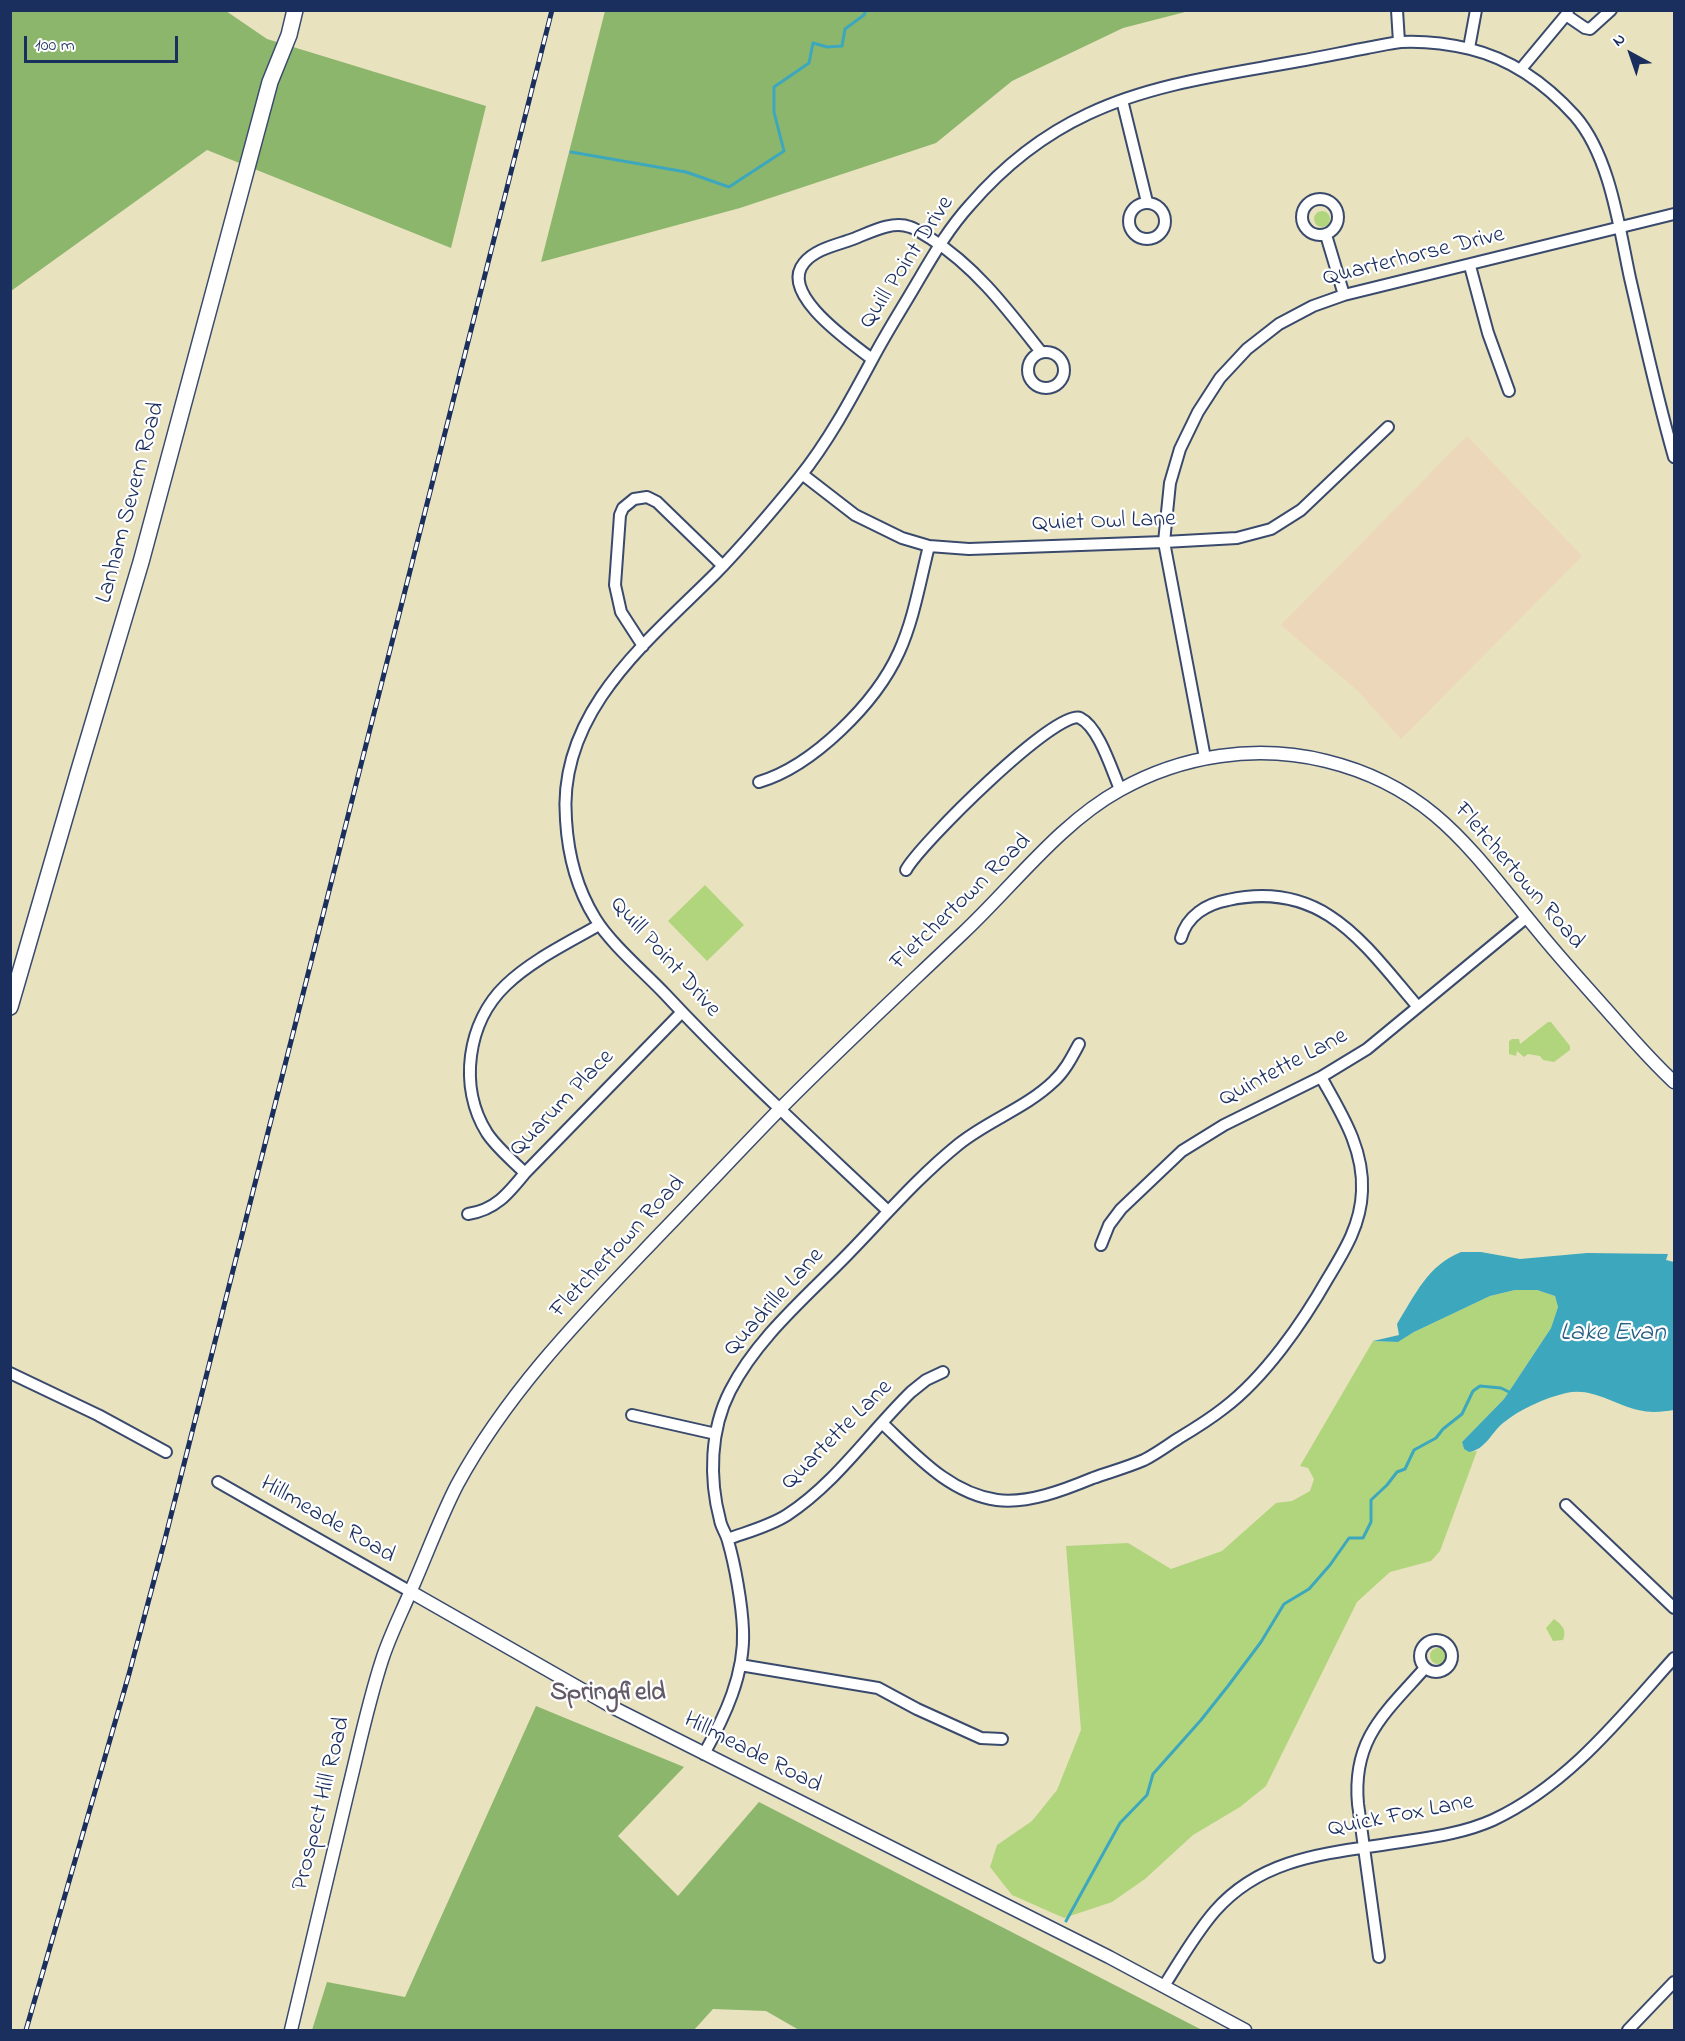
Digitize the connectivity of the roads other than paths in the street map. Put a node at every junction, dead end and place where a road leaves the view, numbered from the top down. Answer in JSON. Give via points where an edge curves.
{"nodes":[{"id":1,"x":295,"y":10,"type":"edge"},
{"id":2,"x":1397,"y":10,"type":"edge"},
{"id":3,"x":1476,"y":10,"type":"edge"},
{"id":4,"x":1611,"y":10,"type":"edge"},
{"id":5,"x":1567,"y":13,"type":"edge"},
{"id":6,"x":1399,"y":42,"type":"junction"},
{"id":7,"x":1469,"y":48,"type":"junction"},
{"id":8,"x":1521,"y":69,"type":"junction"},
{"id":9,"x":1122,"y":100,"type":"junction"},
{"id":10,"x":1147,"y":202,"type":"dead end"},
{"id":11,"x":1674,"y":214,"type":"edge"},
{"id":12,"x":1619,"y":228,"type":"junction"},
{"id":13,"x":1326,"y":235,"type":"dead end"},
{"id":14,"x":940,"y":244,"type":"junction"},
{"id":15,"x":1470,"y":266,"type":"junction"},
{"id":16,"x":1344,"y":295,"type":"junction"},
{"id":17,"x":1041,"y":352,"type":"dead end"},
{"id":18,"x":872,"y":359,"type":"junction"},
{"id":19,"x":1509,"y":391,"type":"dead end"},
{"id":20,"x":1388,"y":428,"type":"dead end"},
{"id":21,"x":1674,"y":457,"type":"edge"},
{"id":22,"x":802,"y":474,"type":"junction"},
{"id":23,"x":1164,"y":542,"type":"junction"},
{"id":24,"x":929,"y":546,"type":"junction"},
{"id":25,"x":723,"y":566,"type":"junction"},
{"id":26,"x":643,"y":646,"type":"junction"},
{"id":27,"x":1205,"y":758,"type":"junction"},
{"id":28,"x":759,"y":782,"type":"dead end"},
{"id":29,"x":1120,"y":789,"type":"junction"},
{"id":30,"x":906,"y":870,"type":"dead end"},
{"id":31,"x":1527,"y":917,"type":"junction"},
{"id":32,"x":599,"y":925,"type":"junction"},
{"id":33,"x":1181,"y":938,"type":"dead end"},
{"id":34,"x":11,"y":1001,"type":"edge"},
{"id":35,"x":1418,"y":1007,"type":"junction"},
{"id":36,"x":681,"y":1012,"type":"junction"},
{"id":37,"x":1079,"y":1044,"type":"dead end"},
{"id":38,"x":1322,"y":1077,"type":"junction"},
{"id":39,"x":1674,"y":1082,"type":"edge"},
{"id":40,"x":780,"y":1109,"type":"junction"},
{"id":41,"x":525,"y":1173,"type":"junction"},
{"id":42,"x":888,"y":1211,"type":"junction"},
{"id":43,"x":468,"y":1214,"type":"dead end"},
{"id":44,"x":1101,"y":1245,"type":"dead end"},
{"id":45,"x":943,"y":1372,"type":"dead end"},
{"id":46,"x":10,"y":1373,"type":"edge"},
{"id":47,"x":632,"y":1415,"type":"dead end"},
{"id":48,"x":882,"y":1423,"type":"junction"},
{"id":49,"x":716,"y":1434,"type":"junction"},
{"id":50,"x":166,"y":1452,"type":"dead end"},
{"id":51,"x":218,"y":1482,"type":"dead end"},
{"id":52,"x":1566,"y":1504,"type":"dead end"},
{"id":53,"x":728,"y":1539,"type":"junction"},
{"id":54,"x":411,"y":1592,"type":"junction"},
{"id":55,"x":1674,"y":1608,"type":"edge"},
{"id":56,"x":1674,"y":1658,"type":"edge"},
{"id":57,"x":740,"y":1665,"type":"junction"},
{"id":58,"x":1425,"y":1668,"type":"dead end"},
{"id":59,"x":1002,"y":1738,"type":"dead end"},
{"id":60,"x":704,"y":1754,"type":"junction"},
{"id":61,"x":1364,"y":1848,"type":"junction"},
{"id":62,"x":1379,"y":1957,"type":"dead end"},
{"id":63,"x":1674,"y":1982,"type":"edge"},
{"id":64,"x":1164,"y":1986,"type":"junction"},
{"id":65,"x":291,"y":2031,"type":"edge"},
{"id":66,"x":1245,"y":2031,"type":"edge"},
{"id":67,"x":1628,"y":2031,"type":"edge"}],
"edges":[{"from":1,"to":34,"type":"main road","name":"Lanham Severn Road","via":[[270,82],[141,562]]},
{"from":2,"to":6,"type":"street"},
{"from":3,"to":7,"type":"street"},
{"from":4,"to":5,"type":"street","via":[[1590,29]]},
{"from":5,"to":8,"type":"street"},
{"from":6,"to":7,"type":"street","name":"Quill Point Drive"},
{"from":6,"to":9,"type":"street","name":"Quill Point Drive","via":[[1173,85]]},
{"from":7,"to":8,"type":"street","name":"Quill Point Drive"},
{"from":8,"to":12,"type":"street","name":"Quill Point Drive","via":[[1551,92],[1585,129],[1606,172]]},
{"from":9,"to":10,"type":"street"},
{"from":9,"to":14,"type":"street","name":"Quill Point Drive","via":[[1070,123],[1029,151],[969,205]]},
{"from":11,"to":12,"type":"street","name":"Quarterhorse Drive"},
{"from":12,"to":15,"type":"street","name":"Quarterhorse Drive"},
{"from":12,"to":21,"type":"street","name":"Quill Point Drive"},
{"from":13,"to":16,"type":"street"},
{"from":14,"to":17,"type":"street","via":[[992,290]]},
{"from":14,"to":18,"type":"street","name":"Quill Point Drive"},
{"from":14,"to":18,"type":"street","via":[[910,227],[889,226],[822,250],[802,265],[800,281],[815,312]]},
{"from":15,"to":16,"type":"street","name":"Quarterhorse Drive"},
{"from":15,"to":19,"type":"street"},
{"from":16,"to":23,"type":"street","name":"Quarterhorse Drive","via":[[1279,324],[1220,378],[1180,448],[1170,483]]},
{"from":18,"to":22,"type":"street","name":"Quill Point Drive","via":[[857,391]]},
{"from":20,"to":23,"type":"street","name":"Quiet Owl Lane","via":[[1301,510],[1271,529],[1237,538]]},
{"from":22,"to":24,"type":"street","name":"Quiet Owl Lane","via":[[855,515],[894,535]]},
{"from":22,"to":25,"type":"street","name":"Quill Point Drive"},
{"from":23,"to":24,"type":"street","name":"Quiet Owl Lane","via":[[969,549]]},
{"from":23,"to":27,"type":"street","name":"Quarterhorse Drive"},
{"from":24,"to":28,"type":"street","via":[[904,640],[881,683],[820,746],[784,773]]},
{"from":25,"to":26,"type":"street","name":"Quill Point Drive"},
{"from":25,"to":26,"type":"street","via":[[657,502],[640,497],[627,503],[620,515],[615,585],[621,612]]},
{"from":26,"to":32,"type":"street","name":"Quill Point Drive","via":[[598,699],[568,773],[565,813],[572,859],[584,897]]},
{"from":27,"to":29,"type":"street","name":"Fletchertown Road","via":[[1176,765]]},
{"from":27,"to":31,"type":"street","name":"Fletchertown Road","via":[[1262,753],[1297,755],[1349,767],[1382,780],[1422,804],[1450,827]]},
{"from":29,"to":30,"type":"street","via":[[1093,731],[1080,718],[1065,719],[981,789],[917,853]]},
{"from":29,"to":40,"type":"street","name":"Fletchertown Road","via":[[1056,840]]},
{"from":31,"to":35,"type":"street","name":"Quintette Lane"},
{"from":31,"to":39,"type":"street","name":"Fletchertown Road"},
{"from":32,"to":36,"type":"street","name":"Quill Point Drive"},
{"from":32,"to":41,"type":"street","via":[[514,978],[494,998],[477,1029],[470,1062],[474,1103],[486,1131]]},
{"from":33,"to":35,"type":"street","via":[[1191,918],[1212,904],[1259,895],[1290,899],[1347,927]]},
{"from":35,"to":38,"type":"street","name":"Quintette Lane","via":[[1367,1049]]},
{"from":36,"to":40,"type":"street","name":"Quill Point Drive"},
{"from":36,"to":41,"type":"street","name":"Quarum Place"},
{"from":37,"to":42,"type":"street","name":"Quadrille Lane","via":[[1065,1068],[1046,1088],[962,1142]]},
{"from":38,"to":44,"type":"street","name":"Quintette Lane","via":[[1224,1125],[1182,1151],[1121,1209]]},
{"from":38,"to":48,"type":"street","via":[[1360,1159],[1362,1190],[1353,1235],[1302,1321],[1259,1374],[1225,1407],[1146,1459],[1062,1490],[1012,1500],[984,1497],[948,1481]]},
{"from":40,"to":42,"type":"street","name":"Quill Point Drive"},
{"from":40,"to":54,"type":"street","name":"Fletchertown Road","via":[[530,1376],[457,1485]]},
{"from":41,"to":43,"type":"street","name":"Quarum Place","via":[[495,1204]]},
{"from":42,"to":49,"type":"street","name":"Quadrille Lane","via":[[754,1353],[728,1395]]},
{"from":45,"to":48,"type":"street","name":"Quartette Lane","via":[[911,1392]]},
{"from":46,"to":50,"type":"street"},
{"from":47,"to":49,"type":"street"},
{"from":48,"to":53,"type":"street","name":"Quartette Lane","via":[[827,1481],[786,1516]]},
{"from":49,"to":53,"type":"street","name":"Quadrille Lane","via":[[715,1500]]},
{"from":51,"to":54,"type":"street","name":"Hillmeade Road"},
{"from":52,"to":55,"type":"street"},
{"from":53,"to":57,"type":"street","name":"Quadrille Lane","via":[[743,1628]]},
{"from":54,"to":60,"type":"street","name":"Hillmeade Road","via":[[597,1699]]},
{"from":54,"to":65,"type":"street","name":"Prospect Hill Road","via":[[382,1658],[372,1692]]},
{"from":56,"to":61,"type":"street","name":"Quick Fox Lane","via":[[1571,1768],[1514,1809],[1465,1830]]},
{"from":57,"to":59,"type":"street","via":[[878,1688],[981,1738]]},
{"from":57,"to":60,"type":"street","name":"Quadrille Lane","via":[[728,1706]]},
{"from":58,"to":61,"type":"street","via":[[1380,1719],[1363,1749],[1356,1788]]},
{"from":60,"to":64,"type":"street","name":"Hillmeade Road"},
{"from":61,"to":62,"type":"street"},
{"from":61,"to":64,"type":"street","name":"Quick Fox Lane","via":[[1289,1863],[1242,1886],[1214,1912]]},
{"from":63,"to":67,"type":"street"},
{"from":64,"to":66,"type":"street","name":"Hillmeade Road"}]}
